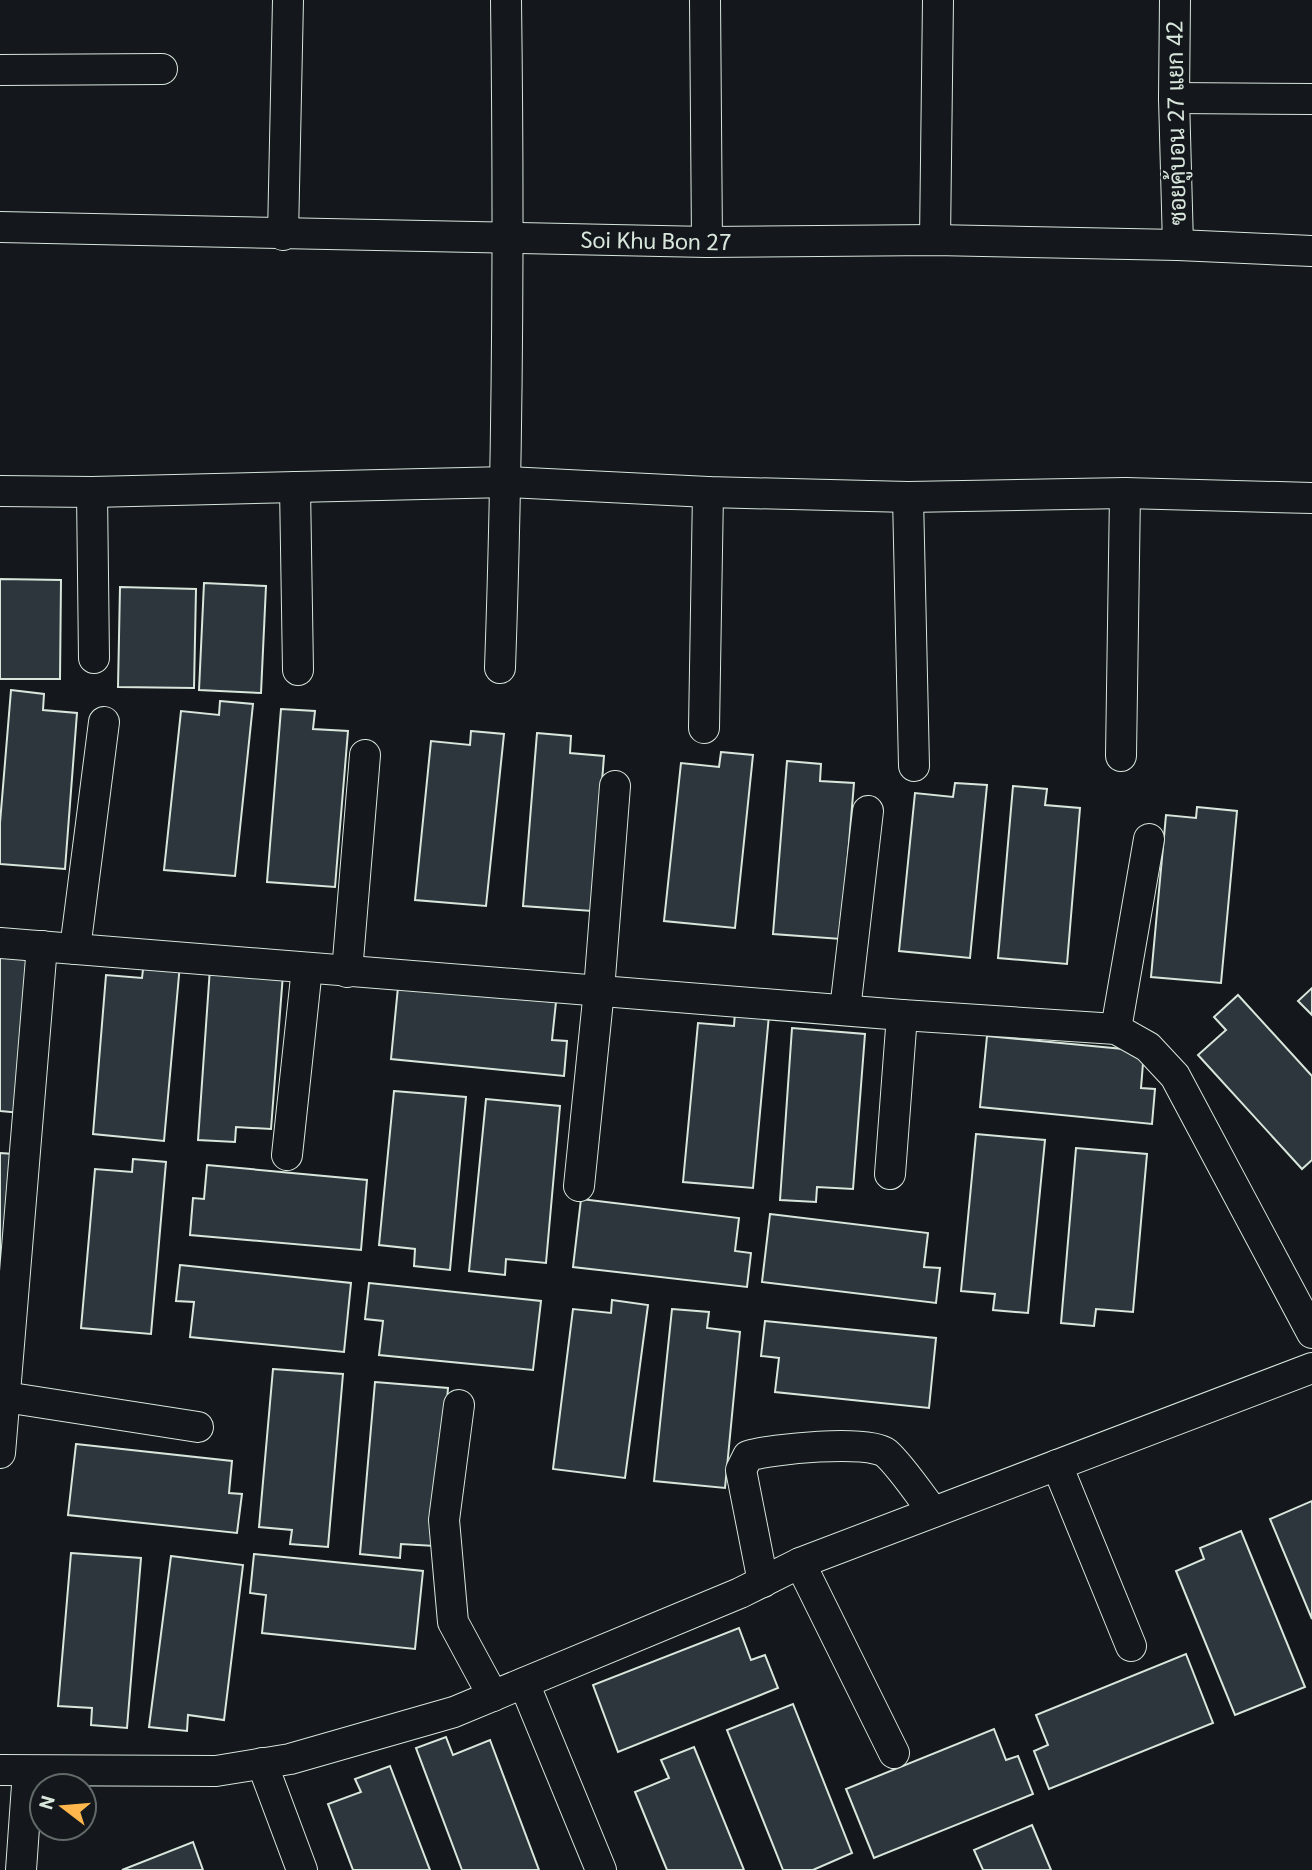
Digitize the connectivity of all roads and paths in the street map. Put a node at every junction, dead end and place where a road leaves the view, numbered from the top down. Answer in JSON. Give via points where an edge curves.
{"nodes":[{"id":1,"x":288,"y":0,"type":"edge"},
{"id":2,"x":506,"y":0,"type":"edge"},
{"id":3,"x":705,"y":0,"type":"edge"},
{"id":4,"x":938,"y":0,"type":"edge"},
{"id":5,"x":1175,"y":0,"type":"edge"},
{"id":6,"x":162,"y":69,"type":"dead end"},
{"id":7,"x":0,"y":71,"type":"edge"},
{"id":8,"x":1174,"y":97,"type":"junction"},
{"id":9,"x":1312,"y":99,"type":"edge"},
{"id":10,"x":0,"y":228,"type":"edge"},
{"id":11,"x":284,"y":235,"type":"junction"},
{"id":12,"x":509,"y":238,"type":"junction"},
{"id":13,"x":935,"y":240,"type":"junction"},
{"id":14,"x":707,"y":242,"type":"junction"},
{"id":15,"x":1178,"y":245,"type":"junction"},
{"id":16,"x":1312,"y":251,"type":"edge"},
{"id":17,"x":507,"y":482,"type":"junction"},
{"id":18,"x":295,"y":487,"type":"junction"},
{"id":19,"x":0,"y":491,"type":"edge"},
{"id":20,"x":92,"y":492,"type":"junction"},
{"id":21,"x":708,"y":492,"type":"junction"},
{"id":22,"x":1125,"y":493,"type":"junction"},
{"id":23,"x":908,"y":497,"type":"junction"},
{"id":24,"x":1312,"y":498,"type":"edge"},
{"id":25,"x":94,"y":657,"type":"dead end"},
{"id":26,"x":500,"y":668,"type":"dead end"},
{"id":27,"x":298,"y":670,"type":"dead end"},
{"id":28,"x":104,"y":722,"type":"dead end"},
{"id":29,"x":704,"y":728,"type":"dead end"},
{"id":30,"x":365,"y":755,"type":"dead end"},
{"id":31,"x":1121,"y":756,"type":"dead end"},
{"id":32,"x":914,"y":766,"type":"dead end"},
{"id":33,"x":615,"y":786,"type":"dead end"},
{"id":34,"x":868,"y":811,"type":"dead end"},
{"id":35,"x":1149,"y":839,"type":"dead end"},
{"id":36,"x":0,"y":943,"type":"edge"},
{"id":37,"x":42,"y":946,"type":"junction"},
{"id":38,"x":75,"y":949,"type":"junction"},
{"id":39,"x":307,"y":968,"type":"junction"},
{"id":40,"x":347,"y":972,"type":"junction"},
{"id":41,"x":599,"y":990,"type":"junction"},
{"id":42,"x":845,"y":1010,"type":"junction"},
{"id":43,"x":902,"y":1015,"type":"junction"},
{"id":44,"x":1116,"y":1029,"type":"junction"},
{"id":45,"x":287,"y":1155,"type":"dead end"},
{"id":46,"x":890,"y":1174,"type":"dead end"},
{"id":47,"x":579,"y":1186,"type":"dead end"},
{"id":48,"x":1312,"y":1333,"type":"edge"},
{"id":49,"x":1312,"y":1368,"type":"edge"},
{"id":50,"x":5,"y":1397,"type":"junction"},
{"id":51,"x":458,"y":1405,"type":"dead end"},
{"id":52,"x":198,"y":1427,"type":"dead end"},
{"id":53,"x":0,"y":1453,"type":"edge"},
{"id":54,"x":1057,"y":1465,"type":"junction"},
{"id":55,"x":933,"y":1512,"type":"junction"},
{"id":56,"x":800,"y":1563,"type":"junction"},
{"id":57,"x":762,"y":1582,"type":"junction"},
{"id":58,"x":1131,"y":1646,"type":"dead end"},
{"id":59,"x":524,"y":1683,"type":"junction"},
{"id":60,"x":493,"y":1696,"type":"junction"},
{"id":61,"x":894,"y":1753,"type":"dead end"},
{"id":62,"x":262,"y":1763,"type":"junction"},
{"id":63,"x":14,"y":1771,"type":"edge"},
{"id":64,"x":21,"y":1870,"type":"edge"},
{"id":65,"x":302,"y":1870,"type":"edge"},
{"id":66,"x":601,"y":1870,"type":"edge"}],
"edges":[{"from":1,"to":11,"type":"street"},
{"from":2,"to":12,"type":"street"},
{"from":3,"to":14,"type":"street"},
{"from":4,"to":13,"type":"street"},
{"from":5,"to":8,"type":"street","name":"ซอยคู้บอน 27 แยก 42"},
{"from":6,"to":7,"type":"street"},
{"from":8,"to":9,"type":"street"},
{"from":8,"to":15,"type":"street","name":"ซอยคู้บอน 27 แยก 42"},
{"from":10,"to":11,"type":"street","name":"Soi Khu Bon 27"},
{"from":11,"to":12,"type":"street","name":"Soi Khu Bon 27"},
{"from":12,"to":14,"type":"street","name":"Soi Khu Bon 27"},
{"from":12,"to":17,"type":"street"},
{"from":13,"to":14,"type":"street","name":"Soi Khu Bon 27"},
{"from":13,"to":15,"type":"street","name":"Soi Khu Bon 27"},
{"from":15,"to":16,"type":"street","name":"Soi Khu Bon 27"},
{"from":17,"to":18,"type":"street"},
{"from":17,"to":21,"type":"street"},
{"from":17,"to":26,"type":"street"},
{"from":18,"to":20,"type":"street"},
{"from":18,"to":27,"type":"street"},
{"from":19,"to":20,"type":"street"},
{"from":20,"to":25,"type":"street"},
{"from":21,"to":23,"type":"street"},
{"from":21,"to":29,"type":"street"},
{"from":22,"to":23,"type":"street"},
{"from":22,"to":24,"type":"street"},
{"from":22,"to":31,"type":"street"},
{"from":23,"to":32,"type":"street"},
{"from":28,"to":38,"type":"street"},
{"from":30,"to":40,"type":"street"},
{"from":33,"to":41,"type":"street"},
{"from":34,"to":42,"type":"street"},
{"from":35,"to":44,"type":"street"},
{"from":36,"to":37,"type":"street"},
{"from":37,"to":38,"type":"street"},
{"from":37,"to":50,"type":"street"},
{"from":38,"to":39,"type":"street"},
{"from":39,"to":40,"type":"street"},
{"from":39,"to":45,"type":"street"},
{"from":40,"to":41,"type":"street"},
{"from":41,"to":42,"type":"street"},
{"from":41,"to":47,"type":"street"},
{"from":42,"to":43,"type":"street"},
{"from":43,"to":44,"type":"street"},
{"from":43,"to":46,"type":"street"},
{"from":44,"to":48,"type":"street","via":[[1148,1047],[1175,1076]]},
{"from":49,"to":54,"type":"street"},
{"from":50,"to":52,"type":"street"},
{"from":50,"to":53,"type":"street"},
{"from":51,"to":60,"type":"street","via":[[443,1520],[453,1622]]},
{"from":54,"to":55,"type":"street"},
{"from":54,"to":58,"type":"street"},
{"from":55,"to":56,"type":"street"},
{"from":55,"to":57,"type":"street","via":[[885,1451],[825,1446],[766,1450],[748,1456],[741,1470]]},
{"from":56,"to":57,"type":"street"},
{"from":56,"to":61,"type":"street"},
{"from":57,"to":59,"type":"street"},
{"from":59,"to":60,"type":"street"},
{"from":59,"to":66,"type":"street"},
{"from":60,"to":62,"type":"street","via":[[454,1712]]},
{"from":62,"to":63,"type":"street","via":[[216,1771]]},
{"from":62,"to":65,"type":"street"},
{"from":63,"to":64,"type":"street"}]}
